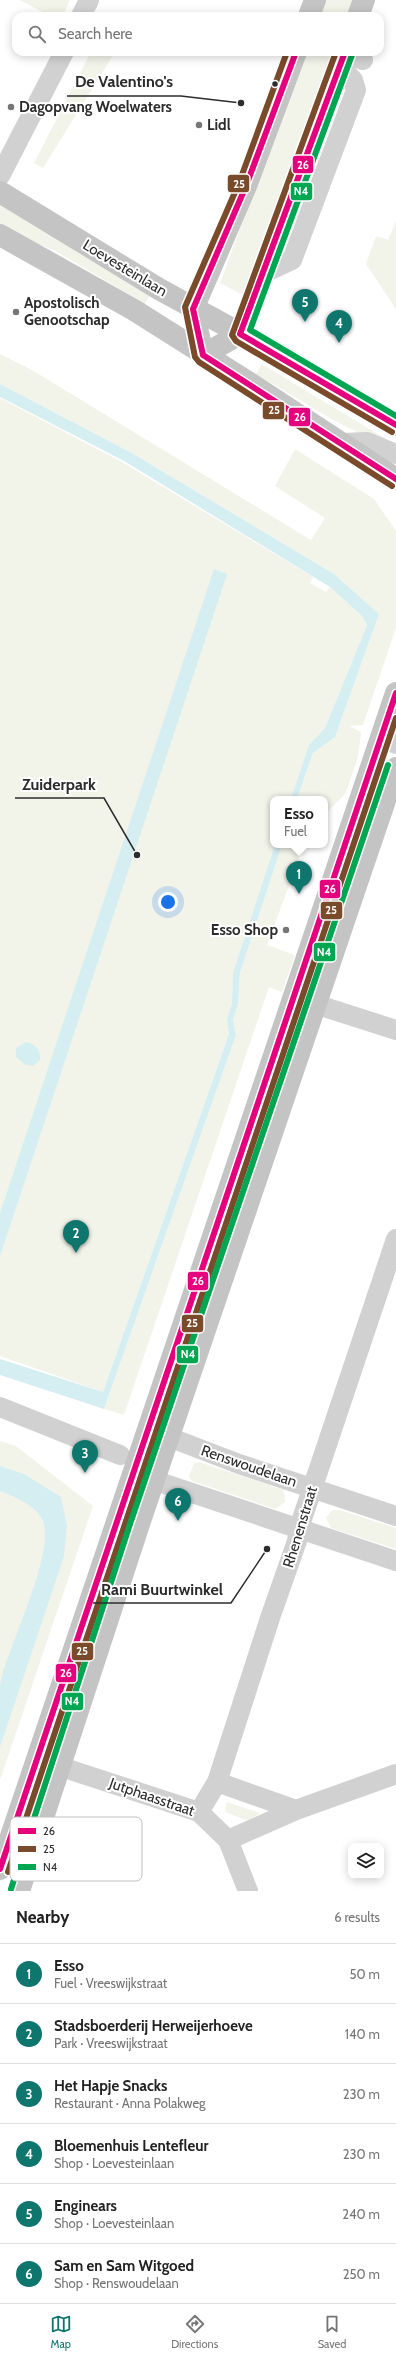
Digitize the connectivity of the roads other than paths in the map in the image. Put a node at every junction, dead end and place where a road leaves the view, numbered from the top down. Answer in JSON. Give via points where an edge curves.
{"nodes":[{"id":1,"x":89,"y":0,"type":"edge"},
{"id":2,"x":315,"y":0,"type":"edge"},
{"id":3,"x":364,"y":0,"type":"edge"},
{"id":4,"x":83,"y":12,"type":"edge"},
{"id":5,"x":310,"y":12,"type":"edge"},
{"id":6,"x":360,"y":12,"type":"edge"},
{"id":7,"x":62,"y":56,"type":"edge"},
{"id":8,"x":295,"y":56,"type":"edge"},
{"id":9,"x":346,"y":57,"type":"edge"},
{"id":10,"x":0,"y":176,"type":"edge"},
{"id":11,"x":0,"y":192,"type":"edge"},
{"id":12,"x":0,"y":235,"type":"edge"},
{"id":13,"x":193,"y":308,"type":"junction"},
{"id":14,"x":240,"y":334,"type":"junction"},
{"id":15,"x":203,"y":355,"type":"junction"},
{"id":16,"x":396,"y":425,"type":"edge"},
{"id":17,"x":342,"y":443,"type":"junction"},
{"id":18,"x":396,"y":454,"type":"edge"},
{"id":19,"x":396,"y":480,"type":"edge"},
{"id":20,"x":396,"y":693,"type":"edge"},
{"id":21,"x":388,"y":741,"type":"edge"},
{"id":22,"x":396,"y":768,"type":"edge"},
{"id":23,"x":294,"y":997,"type":"junction"},
{"id":24,"x":315,"y":1004,"type":"junction"},
{"id":25,"x":396,"y":1030,"type":"edge"},
{"id":26,"x":396,"y":1239,"type":"edge"},
{"id":27,"x":0,"y":1407,"type":"edge"},
{"id":28,"x":147,"y":1430,"type":"junction"},
{"id":29,"x":170,"y":1437,"type":"junction"},
{"id":30,"x":120,"y":1455,"type":"dead end"},
{"id":31,"x":132,"y":1473,"type":"junction"},
{"id":32,"x":155,"y":1481,"type":"junction"},
{"id":33,"x":312,"y":1488,"type":"junction"},
{"id":34,"x":396,"y":1516,"type":"edge"},
{"id":35,"x":299,"y":1528,"type":"junction"},
{"id":36,"x":396,"y":1561,"type":"edge"},
{"id":37,"x":37,"y":1759,"type":"junction"},
{"id":38,"x":60,"y":1766,"type":"junction"},
{"id":39,"x":396,"y":1774,"type":"edge"},
{"id":40,"x":217,"y":1782,"type":"junction"},
{"id":41,"x":296,"y":1810,"type":"junction"},
{"id":42,"x":198,"y":1812,"type":"junction"},
{"id":43,"x":17,"y":1817,"type":"edge"},
{"id":44,"x":43,"y":1817,"type":"edge"},
{"id":45,"x":10,"y":1839,"type":"edge"},
{"id":46,"x":228,"y":1840,"type":"junction"},
{"id":47,"x":0,"y":1869,"type":"edge"},
{"id":48,"x":22,"y":1881,"type":"edge"},
{"id":49,"x":19,"y":1891,"type":"edge"},
{"id":50,"x":248,"y":1891,"type":"edge"}],
"edges":[{"from":1,"to":4,"type":"street"},
{"from":2,"to":5,"type":"main road"},
{"from":3,"to":6,"type":"main road"},
{"from":7,"to":10,"type":"street"},
{"from":8,"to":13,"type":"main road","via":[[246,186]]},
{"from":9,"to":14,"type":"main road"},
{"from":11,"to":13,"type":"main road","name":"Loevesteinlaan"},
{"from":12,"to":15,"type":"main road","name":"Loevesteinlaan","via":[[87,282]]},
{"from":13,"to":14,"type":"main road","name":"Loevesteinlaan"},
{"from":13,"to":15,"type":"main road"},
{"from":14,"to":15,"type":"main road"},
{"from":14,"to":16,"type":"main road","name":"Loevesteinlaan"},
{"from":15,"to":17,"type":"main road","name":"Loevesteinlaan"},
{"from":17,"to":18,"type":"street","via":[[367,442]]},
{"from":17,"to":19,"type":"main road","name":"Loevesteinlaan"},
{"from":20,"to":21,"type":"main road"},
{"from":21,"to":23,"type":"main road"},
{"from":22,"to":24,"type":"main road"},
{"from":23,"to":24,"type":"street"},
{"from":23,"to":28,"type":"main road"},
{"from":24,"to":25,"type":"street"},
{"from":24,"to":29,"type":"main road"},
{"from":26,"to":33,"type":"street","name":"Rhenenstraat"},
{"from":27,"to":30,"type":"street"},
{"from":28,"to":29,"type":"street","name":"Renswoudelaan"},
{"from":28,"to":31,"type":"main road"},
{"from":29,"to":32,"type":"main road"},
{"from":29,"to":33,"type":"street","name":"Renswoudelaan","via":[[239,1464]]},
{"from":31,"to":32,"type":"street"},
{"from":31,"to":37,"type":"main road"},
{"from":32,"to":35,"type":"street"},
{"from":32,"to":38,"type":"main road"},
{"from":33,"to":34,"type":"street","name":"Renswoudelaan"},
{"from":33,"to":35,"type":"street","name":"Rhenenstraat"},
{"from":35,"to":36,"type":"street"},
{"from":35,"to":40,"type":"street","name":"Rhenenstraat","via":[[297,1541]]},
{"from":37,"to":38,"type":"street","name":"Jutphaasstraat"},
{"from":37,"to":43,"type":"main road"},
{"from":38,"to":42,"type":"street","name":"Jutphaasstraat"},
{"from":38,"to":44,"type":"main road"},
{"from":39,"to":41,"type":"street"},
{"from":40,"to":41,"type":"street"},
{"from":40,"to":42,"type":"street","name":"Rhenenstraat"},
{"from":41,"to":46,"type":"street"},
{"from":42,"to":46,"type":"street","name":"Jutphaasstraat"},
{"from":45,"to":47,"type":"main road"},
{"from":46,"to":50,"type":"street","name":"Jutphaasstraat"},
{"from":48,"to":49,"type":"main road"}]}
